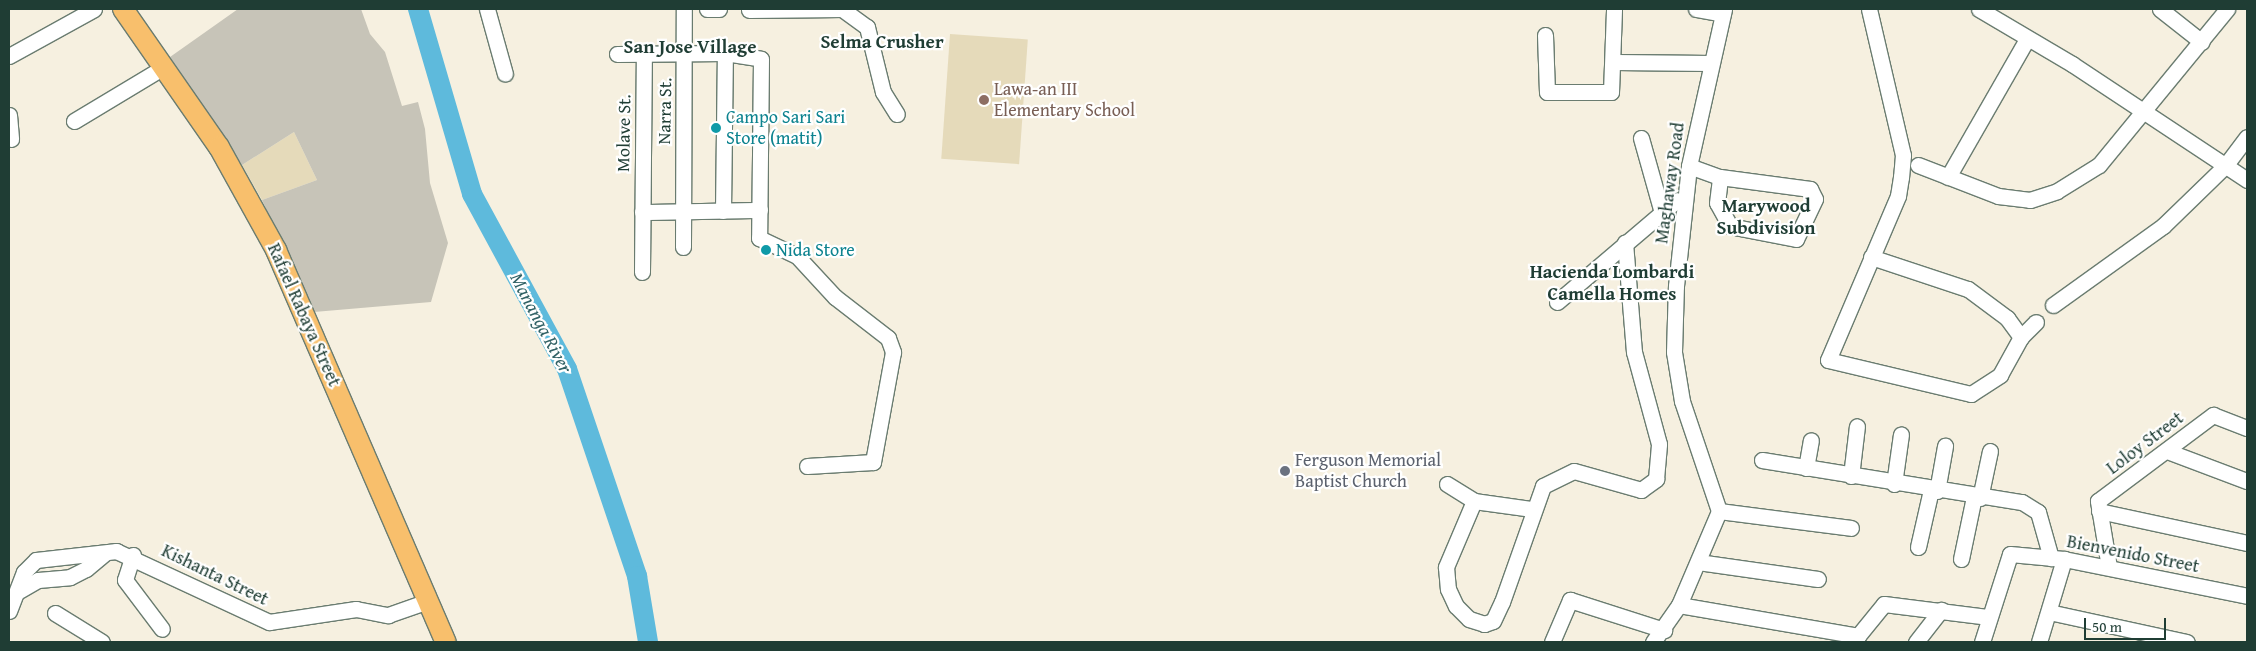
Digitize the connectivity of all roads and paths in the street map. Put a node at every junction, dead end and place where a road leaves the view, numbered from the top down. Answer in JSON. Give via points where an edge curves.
{"nodes":[{"id":1,"x":94,"y":9,"type":"edge"},
{"id":2,"x":123,"y":9,"type":"edge"},
{"id":3,"x":487,"y":9,"type":"edge"},
{"id":4,"x":684,"y":9,"type":"edge"},
{"id":5,"x":842,"y":9,"type":"edge"},
{"id":6,"x":1614,"y":9,"type":"edge"},
{"id":7,"x":1696,"y":9,"type":"edge"},
{"id":8,"x":1869,"y":9,"type":"edge"},
{"id":9,"x":1979,"y":9,"type":"edge"},
{"id":10,"x":2160,"y":9,"type":"edge"},
{"id":11,"x":2227,"y":9,"type":"edge"},
{"id":12,"x":751,"y":10,"type":"edge"},
{"id":13,"x":1723,"y":11,"type":"edge"},
{"id":14,"x":1545,"y":35,"type":"dead end"},
{"id":15,"x":2027,"y":39,"type":"junction"},
{"id":16,"x":2202,"y":42,"type":"junction"},
{"id":17,"x":644,"y":53,"type":"junction"},
{"id":18,"x":725,"y":53,"type":"junction"},
{"id":19,"x":617,"y":54,"type":"dead end"},
{"id":20,"x":684,"y":54,"type":"junction"},
{"id":21,"x":9,"y":56,"type":"edge"},
{"id":22,"x":1615,"y":62,"type":"junction"},
{"id":23,"x":1710,"y":64,"type":"junction"},
{"id":24,"x":164,"y":67,"type":"junction"},
{"id":25,"x":505,"y":74,"type":"dead end"},
{"id":26,"x":2146,"y":112,"type":"junction"},
{"id":27,"x":897,"y":114,"type":"dead end"},
{"id":28,"x":9,"y":115,"type":"edge"},
{"id":29,"x":74,"y":121,"type":"dead end"},
{"id":30,"x":2247,"y":137,"type":"edge"},
{"id":31,"x":11,"y":138,"type":"dead end"},
{"id":32,"x":1641,"y":138,"type":"dead end"},
{"id":33,"x":1918,"y":165,"type":"dead end"},
{"id":34,"x":1689,"y":166,"type":"junction"},
{"id":35,"x":2225,"y":166,"type":"junction"},
{"id":36,"x":1948,"y":177,"type":"junction"},
{"id":37,"x":1720,"y":178,"type":"junction"},
{"id":38,"x":2247,"y":180,"type":"edge"},
{"id":39,"x":1672,"y":203,"type":"junction"},
{"id":40,"x":760,"y":210,"type":"junction"},
{"id":41,"x":723,"y":211,"type":"junction"},
{"id":42,"x":642,"y":212,"type":"junction"},
{"id":43,"x":682,"y":213,"type":"junction"},
{"id":44,"x":1625,"y":242,"type":"junction"},
{"id":45,"x":683,"y":247,"type":"dead end"},
{"id":46,"x":1871,"y":257,"type":"junction"},
{"id":47,"x":642,"y":272,"type":"dead end"},
{"id":48,"x":1557,"y":302,"type":"dead end"},
{"id":49,"x":2053,"y":305,"type":"dead end"},
{"id":50,"x":2036,"y":322,"type":"dead end"},
{"id":51,"x":2022,"y":337,"type":"junction"},
{"id":52,"x":1857,"y":426,"type":"dead end"},
{"id":53,"x":2247,"y":428,"type":"edge"},
{"id":54,"x":1900,"y":434,"type":"dead end"},
{"id":55,"x":1811,"y":440,"type":"dead end"},
{"id":56,"x":1945,"y":446,"type":"dead end"},
{"id":57,"x":1990,"y":451,"type":"dead end"},
{"id":58,"x":2167,"y":451,"type":"junction"},
{"id":59,"x":1762,"y":460,"type":"dead end"},
{"id":60,"x":807,"y":466,"type":"dead end"},
{"id":61,"x":1806,"y":468,"type":"junction"},
{"id":62,"x":1851,"y":476,"type":"junction"},
{"id":63,"x":2247,"y":481,"type":"edge"},
{"id":64,"x":1447,"y":484,"type":"dead end"},
{"id":65,"x":1894,"y":484,"type":"junction"},
{"id":66,"x":1934,"y":490,"type":"junction"},
{"id":67,"x":1977,"y":497,"type":"junction"},
{"id":68,"x":1474,"y":502,"type":"junction"},
{"id":69,"x":2099,"y":506,"type":"junction"},
{"id":70,"x":1532,"y":509,"type":"junction"},
{"id":71,"x":1719,"y":511,"type":"junction"},
{"id":72,"x":1851,"y":528,"type":"dead end"},
{"id":73,"x":2247,"y":543,"type":"edge"},
{"id":74,"x":1918,"y":547,"type":"dead end"},
{"id":75,"x":105,"y":553,"type":"junction"},
{"id":76,"x":132,"y":555,"type":"junction"},
{"id":77,"x":63,"y":556,"type":"junction"},
{"id":78,"x":2057,"y":558,"type":"junction"},
{"id":79,"x":1961,"y":559,"type":"dead end"},
{"id":80,"x":1698,"y":562,"type":"junction"},
{"id":81,"x":2109,"y":567,"type":"junction"},
{"id":82,"x":65,"y":577,"type":"junction"},
{"id":83,"x":1818,"y":580,"type":"dead end"},
{"id":84,"x":17,"y":592,"type":"junction"},
{"id":85,"x":2247,"y":596,"type":"edge"},
{"id":86,"x":428,"y":601,"type":"junction"},
{"id":87,"x":1679,"y":605,"type":"junction"},
{"id":88,"x":1941,"y":610,"type":"junction"},
{"id":89,"x":9,"y":611,"type":"edge"},
{"id":90,"x":2049,"y":612,"type":"junction"},
{"id":91,"x":55,"y":613,"type":"dead end"},
{"id":92,"x":1989,"y":617,"type":"junction"},
{"id":93,"x":162,"y":629,"type":"dead end"},
{"id":94,"x":1664,"y":630,"type":"junction"},
{"id":95,"x":1855,"y":639,"type":"edge"},
{"id":96,"x":102,"y":642,"type":"edge"},
{"id":97,"x":446,"y":642,"type":"edge"},
{"id":98,"x":1552,"y":642,"type":"edge"},
{"id":99,"x":1653,"y":642,"type":"edge"},
{"id":100,"x":1916,"y":642,"type":"edge"},
{"id":101,"x":1982,"y":642,"type":"edge"},
{"id":102,"x":2039,"y":642,"type":"edge"},
{"id":103,"x":2187,"y":642,"type":"edge"}],
"edges":[{"from":1,"to":21,"type":"street"},
{"from":2,"to":24,"type":"main road","name":"Rafael Rabaya Street"},
{"from":3,"to":25,"type":"street"},
{"from":4,"to":20,"type":"street","name":"Narra St."},
{"from":5,"to":12,"type":"street"},
{"from":5,"to":27,"type":"street","via":[[867,26],[883,92]]},
{"from":6,"to":22,"type":"street"},
{"from":7,"to":13,"type":"street"},
{"from":8,"to":46,"type":"street","via":[[1903,155],[1898,196]]},
{"from":9,"to":15,"type":"street"},
{"from":10,"to":16,"type":"street"},
{"from":11,"to":16,"type":"street"},
{"from":13,"to":23,"type":"street","name":"Maghaway Road"},
{"from":14,"to":22,"type":"street","via":[[1547,92],[1611,92]]},
{"from":15,"to":26,"type":"street"},
{"from":15,"to":36,"type":"street"},
{"from":16,"to":26,"type":"street"},
{"from":17,"to":19,"type":"street"},
{"from":17,"to":20,"type":"street"},
{"from":17,"to":42,"type":"street","name":"Molave St."},
{"from":18,"to":20,"type":"street"},
{"from":18,"to":40,"type":"street","via":[[756,55],[762,65]]},
{"from":18,"to":41,"type":"street"},
{"from":20,"to":43,"type":"street","name":"Narra St."},
{"from":22,"to":23,"type":"street"},
{"from":23,"to":34,"type":"street","name":"Maghaway Road"},
{"from":24,"to":29,"type":"street"},
{"from":24,"to":86,"type":"main road","name":"Rafael Rabaya Street","via":[[219,147],[276,250]]},
{"from":26,"to":35,"type":"street"},
{"from":26,"to":36,"type":"street","via":[[2099,165],[2057,191],[2030,200],[1998,196]]},
{"from":28,"to":31,"type":"street"},
{"from":30,"to":35,"type":"street"},
{"from":32,"to":39,"type":"street"},
{"from":33,"to":36,"type":"street"},
{"from":34,"to":37,"type":"street"},
{"from":34,"to":39,"type":"street","name":"Maghaway Road"},
{"from":35,"to":38,"type":"street"},
{"from":35,"to":49,"type":"street","via":[[2164,226]]},
{"from":37,"to":37,"type":"street","via":[[1810,189],[1815,199],[1796,239],[1730,226],[1717,203]]},
{"from":39,"to":44,"type":"street"},
{"from":39,"to":71,"type":"street","name":"Maghaway Road","via":[[1674,352],[1682,401]]},
{"from":40,"to":41,"type":"street"},
{"from":40,"to":60,"type":"street","via":[[759,238],[797,256],[835,297],[888,338],[893,352],[873,462]]},
{"from":41,"to":43,"type":"street"},
{"from":42,"to":43,"type":"street"},
{"from":42,"to":47,"type":"street","name":"Molave St."},
{"from":43,"to":45,"type":"street","name":"Narra St."},
{"from":44,"to":48,"type":"street"},
{"from":44,"to":70,"type":"street","via":[[1634,352],[1659,444],[1656,479],[1641,490],[1574,471],[1543,486]]},
{"from":46,"to":51,"type":"street","via":[[1968,289],[2007,318]]},
{"from":46,"to":51,"type":"street","via":[[1828,353],[1831,362],[1971,394],[2000,375]]},
{"from":50,"to":51,"type":"street"},
{"from":52,"to":62,"type":"street"},
{"from":53,"to":58,"type":"street","name":"Loloy Street","via":[[2214,415]]},
{"from":54,"to":65,"type":"street"},
{"from":55,"to":61,"type":"street"},
{"from":56,"to":66,"type":"street"},
{"from":57,"to":67,"type":"street"},
{"from":58,"to":63,"type":"street"},
{"from":58,"to":69,"type":"street","name":"Loloy Street"},
{"from":59,"to":61,"type":"street"},
{"from":61,"to":62,"type":"street"},
{"from":62,"to":65,"type":"street"},
{"from":64,"to":68,"type":"street"},
{"from":65,"to":66,"type":"street"},
{"from":66,"to":67,"type":"street"},
{"from":66,"to":74,"type":"street"},
{"from":67,"to":78,"type":"street","via":[[2022,502],[2038,512]]},
{"from":67,"to":79,"type":"street"},
{"from":68,"to":70,"type":"street"},
{"from":68,"to":70,"type":"street","via":[[1447,574],[1456,606],[1469,619],[1484,624],[1493,620],[1502,602]]},
{"from":69,"to":73,"type":"street"},
{"from":69,"to":81,"type":"street"},
{"from":71,"to":72,"type":"street"},
{"from":71,"to":80,"type":"street"},
{"from":75,"to":76,"type":"street","name":"Kishanta Street"},
{"from":75,"to":77,"type":"street","name":"Kishanta Street"},
{"from":75,"to":82,"type":"street"},
{"from":76,"to":86,"type":"street","name":"Kishanta Street","via":[[269,622],[356,609],[388,615]]},
{"from":76,"to":93,"type":"street","via":[[125,580]]},
{"from":77,"to":82,"type":"street"},
{"from":77,"to":84,"type":"street","name":"Kishanta Street","via":[[36,560],[28,567]]},
{"from":78,"to":81,"type":"street","name":"Bienvenido Street"},
{"from":78,"to":90,"type":"street"},
{"from":78,"to":92,"type":"street","name":"Bienvenido Street","via":[[2010,554]]},
{"from":80,"to":83,"type":"street"},
{"from":80,"to":87,"type":"street"},
{"from":81,"to":85,"type":"street","name":"Bienvenido Street"},
{"from":82,"to":84,"type":"street","via":[[38,580]]},
{"from":84,"to":89,"type":"street","name":"Kishanta Street"},
{"from":86,"to":97,"type":"main road","name":"Rafael Rabaya Street"},
{"from":87,"to":94,"type":"street"},
{"from":87,"to":95,"type":"street"},
{"from":88,"to":92,"type":"street"},
{"from":88,"to":95,"type":"street","via":[[1884,604]]},
{"from":88,"to":100,"type":"street"},
{"from":90,"to":102,"type":"street"},
{"from":90,"to":103,"type":"street"},
{"from":91,"to":96,"type":"street"},
{"from":92,"to":101,"type":"street"},
{"from":94,"to":98,"type":"street","via":[[1570,600]]},
{"from":94,"to":99,"type":"street"}]}
